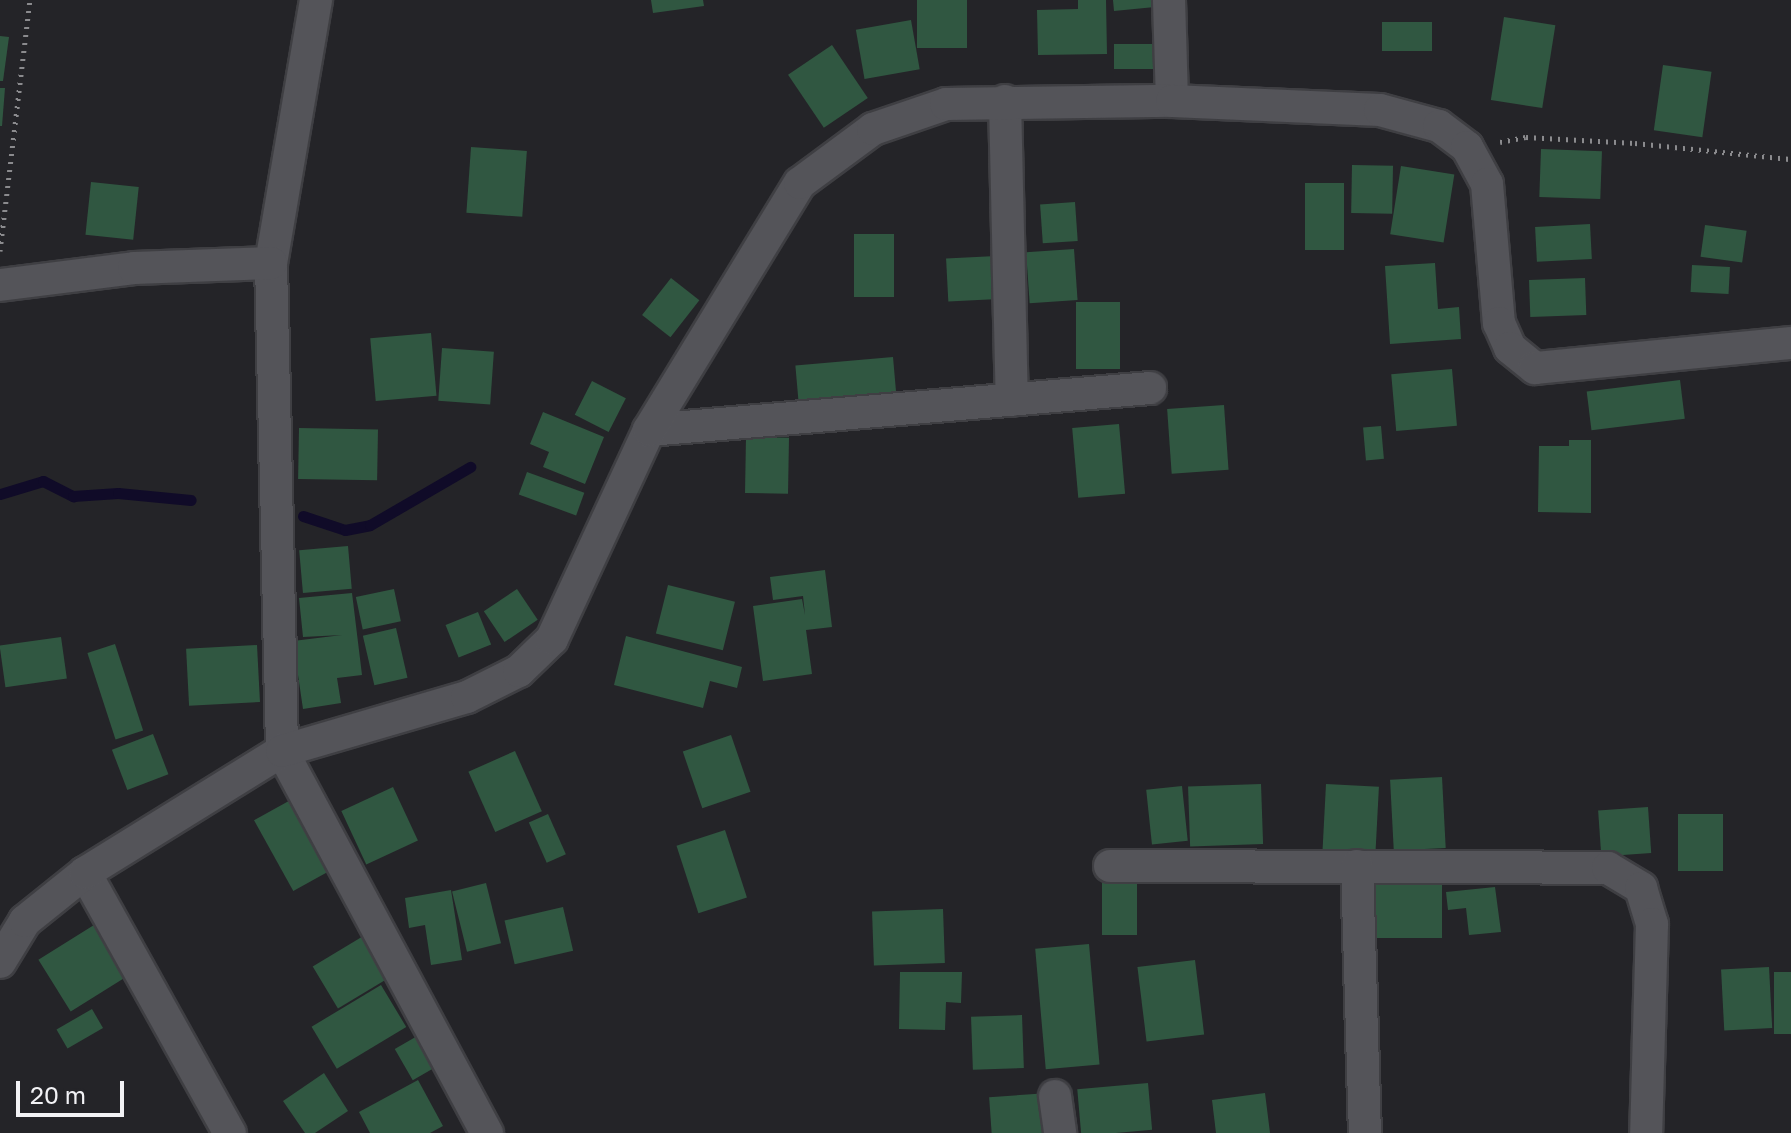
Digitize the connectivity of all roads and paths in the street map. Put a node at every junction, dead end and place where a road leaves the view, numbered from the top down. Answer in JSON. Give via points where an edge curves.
{"nodes":[{"id":1,"x":30,"y":0,"type":"edge"},
{"id":2,"x":316,"y":0,"type":"edge"},
{"id":3,"x":1169,"y":0,"type":"edge"},
{"id":4,"x":1005,"y":101,"type":"junction"},
{"id":5,"x":1172,"y":101,"type":"junction"},
{"id":6,"x":1467,"y":147,"type":"junction"},
{"id":7,"x":1791,"y":159,"type":"edge"},
{"id":8,"x":0,"y":252,"type":"edge"},
{"id":9,"x":271,"y":263,"type":"junction"},
{"id":10,"x":0,"y":285,"type":"edge"},
{"id":11,"x":1791,"y":343,"type":"edge"},
{"id":12,"x":1150,"y":388,"type":"dead end"},
{"id":13,"x":1012,"y":400,"type":"junction"},
{"id":14,"x":649,"y":430,"type":"junction"},
{"id":15,"x":282,"y":751,"type":"junction"},
{"id":16,"x":1110,"y":866,"type":"dead end"},
{"id":17,"x":1357,"y":866,"type":"junction"},
{"id":18,"x":85,"y":873,"type":"junction"},
{"id":19,"x":13,"y":916,"type":"edge"},
{"id":20,"x":0,"y":962,"type":"edge"},
{"id":21,"x":1055,"y":1096,"type":"dead end"},
{"id":22,"x":230,"y":1133,"type":"edge"},
{"id":23,"x":487,"y":1133,"type":"edge"},
{"id":24,"x":1060,"y":1133,"type":"edge"},
{"id":25,"x":1365,"y":1133,"type":"edge"},
{"id":26,"x":1646,"y":1133,"type":"edge"}],
"edges":[{"from":1,"to":8,"type":"path"},
{"from":2,"to":9,"type":"street"},
{"from":3,"to":5,"type":"street"},
{"from":4,"to":5,"type":"street"},
{"from":4,"to":13,"type":"street"},
{"from":4,"to":14,"type":"street","via":[[946,104],[873,129],[800,183]]},
{"from":5,"to":6,"type":"street","via":[[1380,110],[1439,126]]},
{"from":6,"to":7,"type":"path","via":[[1526,137]]},
{"from":6,"to":11,"type":"street","via":[[1487,184],[1499,323],[1510,348],[1535,368]]},
{"from":9,"to":10,"type":"street","via":[[134,268]]},
{"from":9,"to":15,"type":"street"},
{"from":12,"to":13,"type":"street"},
{"from":13,"to":14,"type":"street"},
{"from":14,"to":15,"type":"street","via":[[552,639],[519,671],[467,697]]},
{"from":15,"to":18,"type":"street"},
{"from":15,"to":23,"type":"street"},
{"from":16,"to":17,"type":"street"},
{"from":17,"to":25,"type":"street"},
{"from":17,"to":26,"type":"street","via":[[1608,868],[1641,888],[1652,924]]},
{"from":18,"to":19,"type":"street"},
{"from":18,"to":22,"type":"street"},
{"from":19,"to":20,"type":"street"},
{"from":21,"to":24,"type":"street"}]}
